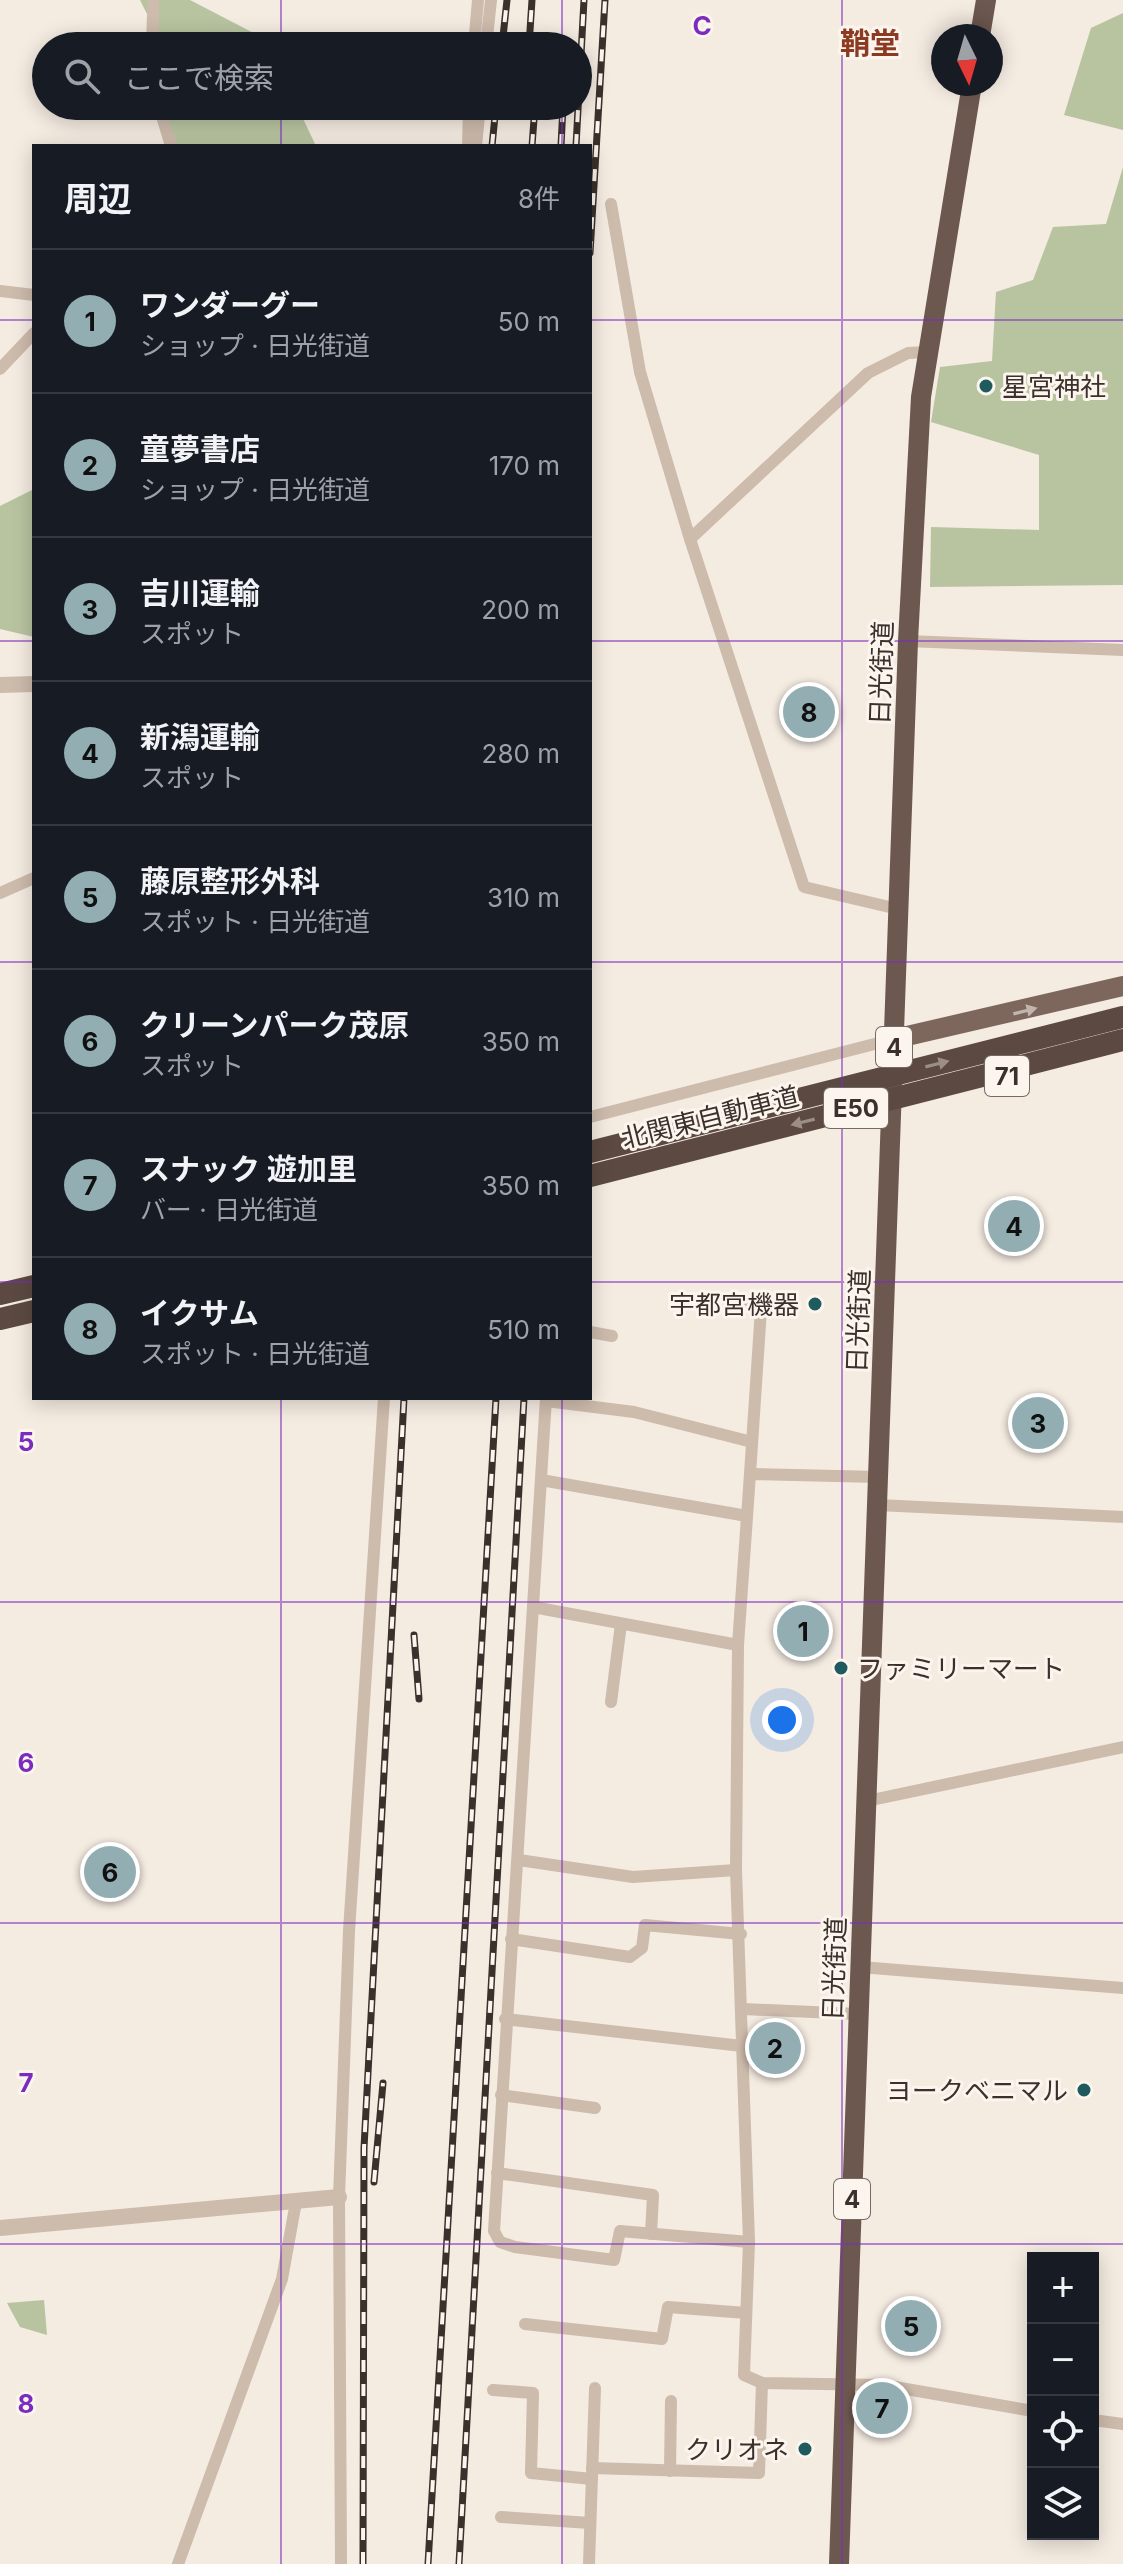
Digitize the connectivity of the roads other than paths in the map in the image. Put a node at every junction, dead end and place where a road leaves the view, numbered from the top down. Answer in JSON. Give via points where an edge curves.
{"nodes":[{"id":1,"x":153,"y":0,"type":"edge"},
{"id":2,"x":478,"y":0,"type":"edge"},
{"id":3,"x":491,"y":0,"type":"edge"},
{"id":4,"x":984,"y":1,"type":"edge"},
{"id":5,"x":981,"y":24,"type":"edge"},
{"id":6,"x":153,"y":32,"type":"edge"},
{"id":7,"x":475,"y":32,"type":"edge"},
{"id":8,"x":488,"y":32,"type":"edge"},
{"id":9,"x":970,"y":96,"type":"edge"},
{"id":10,"x":163,"y":120,"type":"edge"},
{"id":11,"x":469,"y":120,"type":"edge"},
{"id":12,"x":479,"y":120,"type":"edge"},
{"id":13,"x":170,"y":144,"type":"edge"},
{"id":14,"x":468,"y":144,"type":"edge"},
{"id":15,"x":476,"y":144,"type":"edge"},
{"id":16,"x":611,"y":204,"type":"dead end"},
{"id":17,"x":0,"y":291,"type":"edge"},
{"id":18,"x":32,"y":295,"type":"edge"},
{"id":19,"x":32,"y":335,"type":"edge"},
{"id":20,"x":927,"y":352,"type":"junction"},
{"id":21,"x":0,"y":369,"type":"edge"},
{"id":22,"x":690,"y":539,"type":"junction"},
{"id":23,"x":908,"y":641,"type":"junction"},
{"id":24,"x":1123,"y":650,"type":"edge"},
{"id":25,"x":32,"y":684,"type":"edge"},
{"id":26,"x":0,"y":685,"type":"edge"},
{"id":27,"x":32,"y":879,"type":"edge"},
{"id":28,"x":0,"y":893,"type":"edge"},
{"id":29,"x":898,"y":909,"type":"junction"},
{"id":30,"x":1123,"y":986,"type":"edge"},
{"id":31,"x":1123,"y":1017,"type":"edge"},
{"id":32,"x":894,"y":1039,"type":"junction"},
{"id":33,"x":1123,"y":1040,"type":"edge"},
{"id":34,"x":1123,"y":1051,"type":"edge"},
{"id":35,"x":892,"y":1102,"type":"junction"},
{"id":36,"x":592,"y":1116,"type":"edge"},
{"id":37,"x":592,"y":1151,"type":"edge"},
{"id":38,"x":592,"y":1175,"type":"edge"},
{"id":39,"x":32,"y":1286,"type":"edge"},
{"id":40,"x":0,"y":1294,"type":"edge"},
{"id":41,"x":734,"y":1302,"type":"dead end"},
{"id":42,"x":32,"y":1311,"type":"edge"},
{"id":43,"x":32,"y":1317,"type":"edge"},
{"id":44,"x":0,"y":1319,"type":"edge"},
{"id":45,"x":0,"y":1325,"type":"edge"},
{"id":46,"x":592,"y":1332,"type":"edge"},
{"id":47,"x":612,"y":1336,"type":"dead end"},
{"id":48,"x":384,"y":1400,"type":"edge"},
{"id":49,"x":546,"y":1400,"type":"edge"},
{"id":50,"x":553,"y":1400,"type":"edge"},
{"id":51,"x":752,"y":1442,"type":"junction"},
{"id":52,"x":750,"y":1474,"type":"junction"},
{"id":53,"x":879,"y":1477,"type":"junction"},
{"id":54,"x":541,"y":1480,"type":"junction"},
{"id":55,"x":878,"y":1505,"type":"junction"},
{"id":56,"x":747,"y":1516,"type":"junction"},
{"id":57,"x":1123,"y":1517,"type":"edge"},
{"id":58,"x":533,"y":1607,"type":"junction"},
{"id":59,"x":621,"y":1624,"type":"junction"},
{"id":60,"x":738,"y":1645,"type":"junction"},
{"id":61,"x":611,"y":1702,"type":"dead end"},
{"id":62,"x":1123,"y":1747,"type":"edge"},
{"id":63,"x":867,"y":1801,"type":"junction"},
{"id":64,"x":519,"y":1860,"type":"junction"},
{"id":65,"x":736,"y":1870,"type":"junction"},
{"id":66,"x":741,"y":1934,"type":"junction"},
{"id":67,"x":511,"y":1939,"type":"junction"},
{"id":68,"x":860,"y":1967,"type":"junction"},
{"id":69,"x":1123,"y":1988,"type":"edge"},
{"id":70,"x":743,"y":2009,"type":"junction"},
{"id":71,"x":858,"y":2014,"type":"junction"},
{"id":72,"x":505,"y":2019,"type":"junction"},
{"id":73,"x":742,"y":2046,"type":"junction"},
{"id":74,"x":501,"y":2095,"type":"junction"},
{"id":75,"x":595,"y":2108,"type":"dead end"},
{"id":76,"x":497,"y":2173,"type":"junction"},
{"id":77,"x":339,"y":2197,"type":"junction"},
{"id":78,"x":296,"y":2202,"type":"junction"},
{"id":79,"x":0,"y":2228,"type":"edge"},
{"id":80,"x":651,"y":2234,"type":"junction"},
{"id":81,"x":749,"y":2242,"type":"junction"},
{"id":82,"x":746,"y":2313,"type":"junction"},
{"id":83,"x":525,"y":2324,"type":"dead end"},
{"id":84,"x":762,"y":2383,"type":"junction"},
{"id":85,"x":846,"y":2385,"type":"junction"},
{"id":86,"x":595,"y":2388,"type":"dead end"},
{"id":87,"x":493,"y":2390,"type":"dead end"},
{"id":88,"x":671,"y":2401,"type":"dead end"},
{"id":89,"x":1027,"y":2410,"type":"edge"},
{"id":90,"x":1099,"y":2421,"type":"edge"},
{"id":91,"x":1123,"y":2424,"type":"edge"},
{"id":92,"x":670,"y":2471,"type":"junction"},
{"id":93,"x":592,"y":2474,"type":"junction"},
{"id":94,"x":501,"y":2517,"type":"dead end"},
{"id":95,"x":590,"y":2523,"type":"junction"},
{"id":96,"x":178,"y":2564,"type":"edge"},
{"id":97,"x":341,"y":2564,"type":"edge"},
{"id":98,"x":589,"y":2564,"type":"edge"},
{"id":99,"x":839,"y":2564,"type":"edge"}],
"edges":[{"from":1,"to":6,"type":"street"},
{"from":2,"to":7,"type":"street"},
{"from":3,"to":8,"type":"street"},
{"from":4,"to":5,"type":"highway"},
{"from":9,"to":20,"type":"highway","name":"日光街道","number":"4"},
{"from":10,"to":13,"type":"street"},
{"from":11,"to":14,"type":"street"},
{"from":12,"to":15,"type":"street"},
{"from":16,"to":22,"type":"street","via":[[640,372]]},
{"from":17,"to":18,"type":"street"},
{"from":19,"to":21,"type":"street"},
{"from":20,"to":22,"type":"street","via":[[908,353],[868,373]]},
{"from":20,"to":23,"type":"highway","name":"日光街道","number":"4"},
{"from":22,"to":29,"type":"street","via":[[804,887]]},
{"from":23,"to":24,"type":"street"},
{"from":23,"to":29,"type":"highway","name":"日光街道","number":"4"},
{"from":25,"to":26,"type":"street"},
{"from":27,"to":28,"type":"street"},
{"from":29,"to":32,"type":"highway","name":"日光街道","number":"4"},
{"from":32,"to":30,"type":"main road","number":"71","one_way":true},
{"from":37,"to":31,"type":"highway","name":"北関東自動車道","number":"E50","one_way":true,"bridge":true},
{"from":32,"to":35,"type":"highway","name":"日光街道","number":"4"},
{"from":32,"to":36,"type":"street"},
{"from":33,"to":38,"type":"highway","name":"北関東自動車道","number":"E50","one_way":true,"bridge":true},
{"from":34,"to":35,"type":"main road","number":"71"},
{"from":35,"to":53,"type":"highway","name":"日光街道","number":"4"},
{"from":39,"to":40,"type":"highway"},
{"from":41,"to":51,"type":"street","via":[[761,1309]]},
{"from":42,"to":44,"type":"highway"},
{"from":43,"to":45,"type":"street"},
{"from":46,"to":47,"type":"street"},
{"from":48,"to":77,"type":"street","via":[[349,1931]]},
{"from":49,"to":54,"type":"street"},
{"from":50,"to":51,"type":"street","via":[[634,1412]]},
{"from":51,"to":52,"type":"street"},
{"from":52,"to":53,"type":"street"},
{"from":52,"to":56,"type":"street"},
{"from":53,"to":55,"type":"highway","name":"日光街道","number":"4"},
{"from":54,"to":56,"type":"street"},
{"from":54,"to":58,"type":"street"},
{"from":55,"to":57,"type":"street"},
{"from":55,"to":63,"type":"highway","name":"日光街道","number":"4"},
{"from":56,"to":60,"type":"street"},
{"from":58,"to":59,"type":"street"},
{"from":58,"to":64,"type":"street"},
{"from":59,"to":60,"type":"street"},
{"from":59,"to":61,"type":"street"},
{"from":60,"to":65,"type":"street"},
{"from":62,"to":63,"type":"street"},
{"from":63,"to":68,"type":"highway","name":"日光街道","number":"4"},
{"from":64,"to":65,"type":"street","via":[[633,1877]]},
{"from":64,"to":67,"type":"street"},
{"from":65,"to":66,"type":"street"},
{"from":66,"to":67,"type":"street","via":[[645,1925],[642,1948],[630,1957]]},
{"from":66,"to":70,"type":"street"},
{"from":67,"to":72,"type":"street"},
{"from":68,"to":69,"type":"street"},
{"from":68,"to":71,"type":"highway","name":"日光街道","number":"4"},
{"from":70,"to":71,"type":"street"},
{"from":70,"to":73,"type":"street"},
{"from":71,"to":85,"type":"highway","name":"日光街道","number":"4"},
{"from":72,"to":73,"type":"street"},
{"from":72,"to":74,"type":"street"},
{"from":73,"to":81,"type":"street"},
{"from":74,"to":75,"type":"street"},
{"from":74,"to":76,"type":"street"},
{"from":76,"to":80,"type":"street","via":[[653,2195]]},
{"from":76,"to":80,"type":"street","via":[[493,2218],[500,2242],[614,2260],[620,2231]]},
{"from":77,"to":78,"type":"street"},
{"from":77,"to":97,"type":"street"},
{"from":78,"to":79,"type":"street"},
{"from":78,"to":96,"type":"street","via":[[282,2279]]},
{"from":80,"to":81,"type":"street"},
{"from":81,"to":82,"type":"street"},
{"from":82,"to":83,"type":"street","via":[[668,2307],[662,2339]]},
{"from":82,"to":84,"type":"street","via":[[744,2375]]},
{"from":84,"to":85,"type":"street"},
{"from":84,"to":92,"type":"street","via":[[759,2473]]},
{"from":85,"to":89,"type":"street","via":[[910,2388]]},
{"from":85,"to":99,"type":"highway","name":"日光街道","number":"4"},
{"from":86,"to":93,"type":"street"},
{"from":87,"to":93,"type":"street","via":[[533,2393],[531,2473]]},
{"from":88,"to":92,"type":"street"},
{"from":90,"to":91,"type":"street"},
{"from":92,"to":93,"type":"street"},
{"from":93,"to":95,"type":"street"},
{"from":94,"to":95,"type":"street"},
{"from":95,"to":98,"type":"street"}]}
